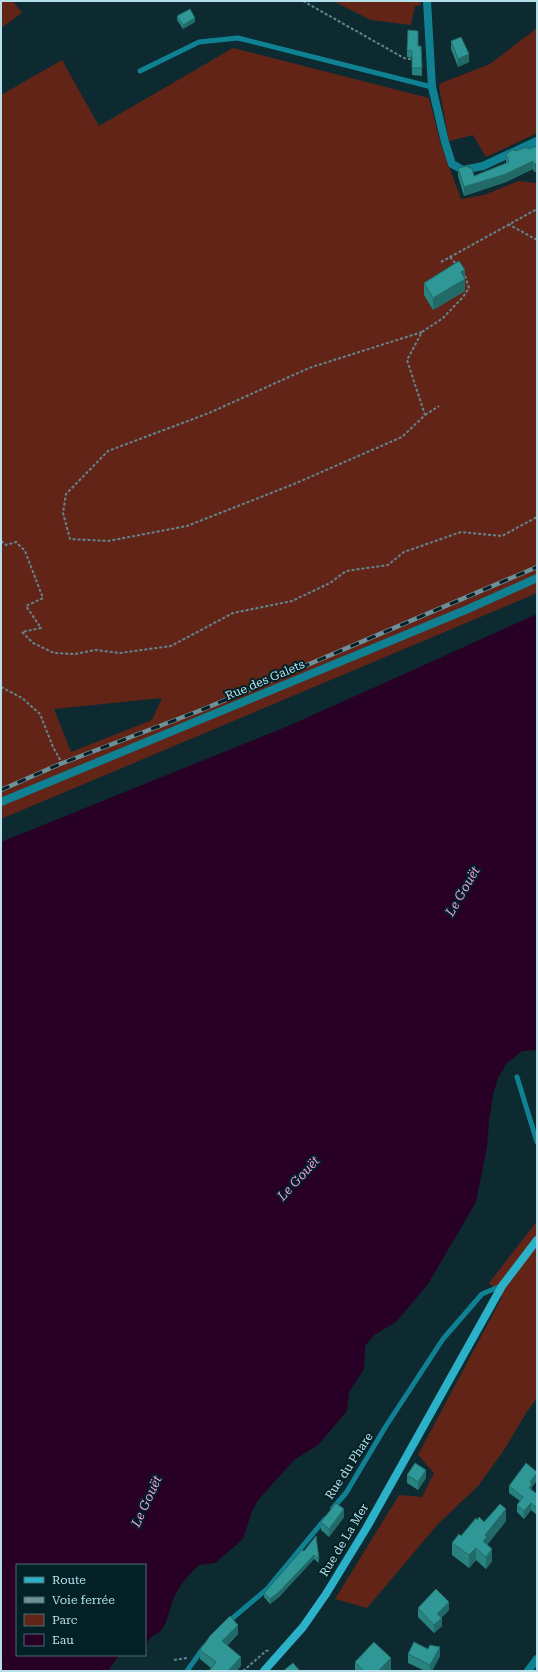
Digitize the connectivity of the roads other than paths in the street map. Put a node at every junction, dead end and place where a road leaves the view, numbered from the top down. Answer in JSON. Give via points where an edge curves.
{"nodes":[{"id":1,"x":427,"y":1,"type":"edge"},
{"id":2,"x":140,"y":70,"type":"dead end"},
{"id":3,"x":432,"y":87,"type":"junction"},
{"id":4,"x":537,"y":141,"type":"edge"},
{"id":5,"x":537,"y":578,"type":"edge"},
{"id":6,"x":1,"y":802,"type":"edge"},
{"id":7,"x":517,"y":1077,"type":"dead end"},
{"id":8,"x":537,"y":1142,"type":"edge"},
{"id":9,"x":537,"y":1240,"type":"edge"},
{"id":10,"x":502,"y":1286,"type":"junction"},
{"id":11,"x":224,"y":1627,"type":"edge"},
{"id":12,"x":207,"y":1643,"type":"edge"},
{"id":13,"x":537,"y":1659,"type":"edge"},
{"id":14,"x":186,"y":1671,"type":"edge"},
{"id":15,"x":264,"y":1671,"type":"edge"},
{"id":16,"x":528,"y":1671,"type":"edge"}],
"edges":[{"from":1,"to":3,"type":"street"},
{"from":2,"to":3,"type":"lane","via":[[199,42],[238,38]]},
{"from":3,"to":4,"type":"street","via":[[452,164],[463,170],[483,166]]},
{"from":5,"to":6,"type":"street","name":"Rue des Galets"},
{"from":7,"to":8,"type":"lane"},
{"from":9,"to":10,"type":"street","name":"Rue de La Mer"},
{"from":10,"to":11,"type":"lane","name":"Rue du Phare","via":[[482,1294],[443,1339],[346,1493],[267,1589]]},
{"from":10,"to":15,"type":"street","name":"Rue de La Mer","via":[[367,1528],[326,1594],[302,1627]]},
{"from":12,"to":14,"type":"lane"},
{"from":13,"to":16,"type":"street"}]}
